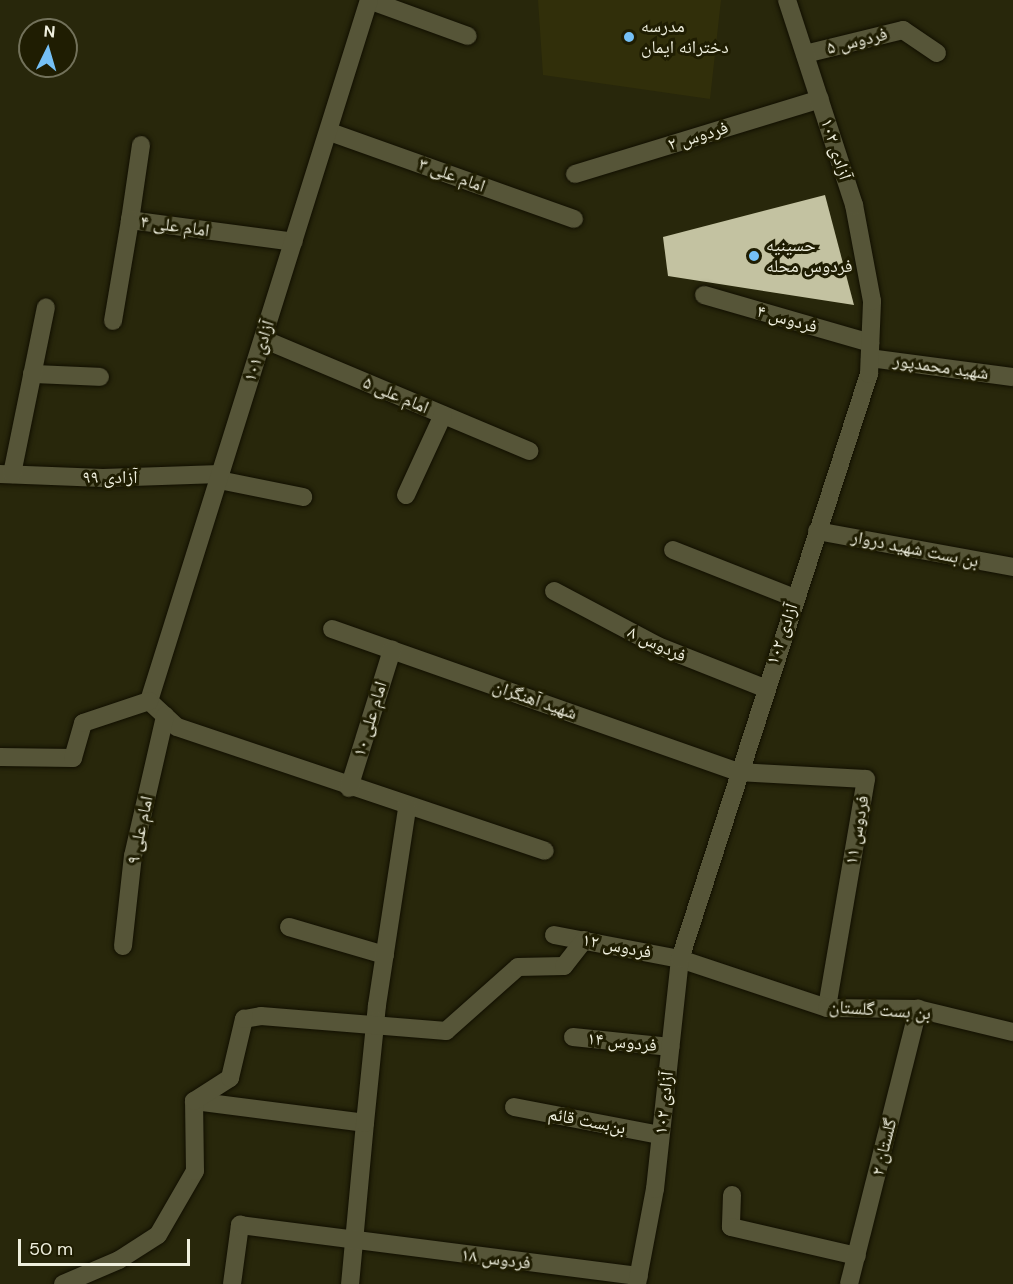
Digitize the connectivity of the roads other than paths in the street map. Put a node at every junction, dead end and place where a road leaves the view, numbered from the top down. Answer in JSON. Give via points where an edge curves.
{"nodes":[{"id":1,"x":369,"y":0,"type":"edge"},
{"id":2,"x":787,"y":0,"type":"edge"},
{"id":3,"x":468,"y":36,"type":"dead end"},
{"id":4,"x":937,"y":53,"type":"dead end"},
{"id":5,"x":805,"y":54,"type":"junction"},
{"id":6,"x":820,"y":99,"type":"junction"},
{"id":7,"x":330,"y":132,"type":"junction"},
{"id":8,"x":141,"y":145,"type":"dead end"},
{"id":9,"x":576,"y":174,"type":"dead end"},
{"id":10,"x":574,"y":219,"type":"dead end"},
{"id":11,"x":130,"y":220,"type":"junction"},
{"id":12,"x":294,"y":242,"type":"junction"},
{"id":13,"x":704,"y":295,"type":"dead end"},
{"id":14,"x":46,"y":307,"type":"dead end"},
{"id":15,"x":113,"y":321,"type":"dead end"},
{"id":16,"x":263,"y":339,"type":"junction"},
{"id":17,"x":870,"y":350,"type":"junction"},
{"id":18,"x":32,"y":374,"type":"junction"},
{"id":19,"x":100,"y":377,"type":"dead end"},
{"id":20,"x":1013,"y":377,"type":"edge"},
{"id":21,"x":443,"y":415,"type":"junction"},
{"id":22,"x":529,"y":451,"type":"dead end"},
{"id":23,"x":6,"y":474,"type":"edge"},
{"id":24,"x":219,"y":477,"type":"junction"},
{"id":25,"x":406,"y":495,"type":"dead end"},
{"id":26,"x":303,"y":497,"type":"dead end"},
{"id":27,"x":817,"y":531,"type":"junction"},
{"id":28,"x":673,"y":550,"type":"dead end"},
{"id":29,"x":1013,"y":567,"type":"edge"},
{"id":30,"x":554,"y":591,"type":"dead end"},
{"id":31,"x":795,"y":598,"type":"junction"},
{"id":32,"x":332,"y":629,"type":"dead end"},
{"id":33,"x":392,"y":650,"type":"junction"},
{"id":34,"x":764,"y":688,"type":"junction"},
{"id":35,"x":148,"y":701,"type":"junction"},
{"id":36,"x":165,"y":716,"type":"junction"},
{"id":37,"x":0,"y":757,"type":"edge"},
{"id":38,"x":737,"y":772,"type":"junction"},
{"id":39,"x":349,"y":788,"type":"junction"},
{"id":40,"x":407,"y":808,"type":"junction"},
{"id":41,"x":545,"y":851,"type":"dead end"},
{"id":42,"x":289,"y":927,"type":"dead end"},
{"id":43,"x":554,"y":935,"type":"dead end"},
{"id":44,"x":584,"y":940,"type":"junction"},
{"id":45,"x":123,"y":946,"type":"dead end"},
{"id":46,"x":385,"y":955,"type":"junction"},
{"id":47,"x":680,"y":958,"type":"junction"},
{"id":48,"x":827,"y":1008,"type":"junction"},
{"id":49,"x":918,"y":1009,"type":"junction"},
{"id":50,"x":375,"y":1029,"type":"junction"},
{"id":51,"x":1013,"y":1032,"type":"edge"},
{"id":52,"x":573,"y":1037,"type":"dead end"},
{"id":53,"x":670,"y":1047,"type":"junction"},
{"id":54,"x":194,"y":1101,"type":"junction"},
{"id":55,"x":514,"y":1107,"type":"dead end"},
{"id":56,"x":365,"y":1123,"type":"junction"},
{"id":57,"x":660,"y":1136,"type":"junction"},
{"id":58,"x":732,"y":1195,"type":"dead end"},
{"id":59,"x":354,"y":1241,"type":"junction"},
{"id":60,"x":857,"y":1256,"type":"junction"},
{"id":61,"x":638,"y":1280,"type":"edge"},
{"id":62,"x":63,"y":1284,"type":"edge"},
{"id":63,"x":232,"y":1284,"type":"edge"},
{"id":64,"x":350,"y":1284,"type":"edge"},
{"id":65,"x":849,"y":1284,"type":"edge"}],
"edges":[{"from":1,"to":3,"type":"street"},
{"from":1,"to":7,"type":"street","name":"آزادی ۱۰۱"},
{"from":2,"to":5,"type":"street","name":"آزادی ۱۰۲"},
{"from":4,"to":5,"type":"street","name":"فردوس ۵","via":[[903,30]]},
{"from":5,"to":6,"type":"street","name":"آزادی ۱۰۲"},
{"from":6,"to":9,"type":"street","name":"فردوس ۲"},
{"from":6,"to":17,"type":"street","name":"آزادی ۱۰۲","via":[[854,205],[872,301]]},
{"from":7,"to":10,"type":"street","name":"امام علی ۳"},
{"from":7,"to":12,"type":"street","name":"آزادی ۱۰۱"},
{"from":8,"to":11,"type":"street","name":"امام علی ۴"},
{"from":11,"to":12,"type":"street","name":"امام علی ۴"},
{"from":11,"to":15,"type":"street"},
{"from":12,"to":16,"type":"street","name":"آزادی ۱۰۱"},
{"from":13,"to":17,"type":"street","name":"فردوس ۴"},
{"from":14,"to":18,"type":"street"},
{"from":16,"to":21,"type":"street","name":"امام علی ۵"},
{"from":16,"to":24,"type":"street","name":"آزادی ۱۰۱"},
{"from":17,"to":20,"type":"street","name":"شهید محمدپور"},
{"from":17,"to":27,"type":"street","name":"آزادی ۱۰۲","via":[[869,374]]},
{"from":18,"to":19,"type":"street"},
{"from":18,"to":23,"type":"street"},
{"from":21,"to":22,"type":"street","name":"امام علی ۵"},
{"from":21,"to":25,"type":"street"},
{"from":23,"to":24,"type":"street","name":"آزادی ٩٩"},
{"from":24,"to":26,"type":"street","name":"آزادی ٩٩"},
{"from":24,"to":35,"type":"street","name":"آزادی ۱۰۱"},
{"from":27,"to":29,"type":"street","name":"بن بست شهید دروار"},
{"from":27,"to":31,"type":"street","name":"آزادی ۱۰۲"},
{"from":28,"to":31,"type":"street"},
{"from":30,"to":34,"type":"street","name":"فردوس ۸","via":[[658,646]]},
{"from":31,"to":34,"type":"street","name":"آزادی ۱۰۲"},
{"from":32,"to":33,"type":"street","name":"شهید آهنگران"},
{"from":33,"to":38,"type":"street","name":"شهید آهنگران"},
{"from":33,"to":39,"type":"street","name":"امام علی ۱۰"},
{"from":34,"to":38,"type":"street","name":"آزادی ۱۰۲"},
{"from":35,"to":36,"type":"street"},
{"from":35,"to":37,"type":"street","via":[[83,723],[73,758]]},
{"from":36,"to":39,"type":"street","via":[[177,727]]},
{"from":36,"to":45,"type":"street","name":"امام علی ۹","via":[[134,856]]},
{"from":38,"to":47,"type":"street","name":"آزادی ۱۰۲"},
{"from":38,"to":48,"type":"street","name":"فردوس ۱۱","via":[[866,779]]},
{"from":39,"to":40,"type":"street"},
{"from":40,"to":41,"type":"street"},
{"from":40,"to":46,"type":"street"},
{"from":42,"to":46,"type":"street"},
{"from":43,"to":44,"type":"street","name":"فردوس ۱۲"},
{"from":44,"to":47,"type":"street","name":"فردوس ۱۲"},
{"from":44,"to":50,"type":"street","via":[[564,966],[518,967],[446,1031]]},
{"from":46,"to":50,"type":"street"},
{"from":47,"to":48,"type":"street","name":"بن بست گلستان"},
{"from":47,"to":53,"type":"street","name":"آزادی ۱۰۲"},
{"from":48,"to":49,"type":"street","name":"بن بست گلستان"},
{"from":49,"to":51,"type":"street","name":"بن بست گلستان"},
{"from":49,"to":60,"type":"street","name":"گلستان ۲"},
{"from":50,"to":54,"type":"street","via":[[261,1016],[244,1019],[230,1078]]},
{"from":50,"to":56,"type":"street"},
{"from":52,"to":53,"type":"street","name":"فردوس ۱۴"},
{"from":53,"to":57,"type":"street","name":"آزادی ۱۰۲"},
{"from":54,"to":56,"type":"street"},
{"from":54,"to":62,"type":"street","via":[[195,1171],[158,1235],[119,1260]]},
{"from":55,"to":57,"type":"street","name":"بن‌بست قائم"},
{"from":56,"to":59,"type":"street"},
{"from":57,"to":61,"type":"street","name":"آزادی ۱۰۲"},
{"from":58,"to":60,"type":"street","via":[[731,1227]]},
{"from":59,"to":61,"type":"street","name":"فردوس ۱۸"},
{"from":59,"to":63,"type":"street","name":"فردوس ۱۸","via":[[240,1225]]},
{"from":59,"to":64,"type":"street"},
{"from":60,"to":65,"type":"street","name":"گلستان ۲"}]}
